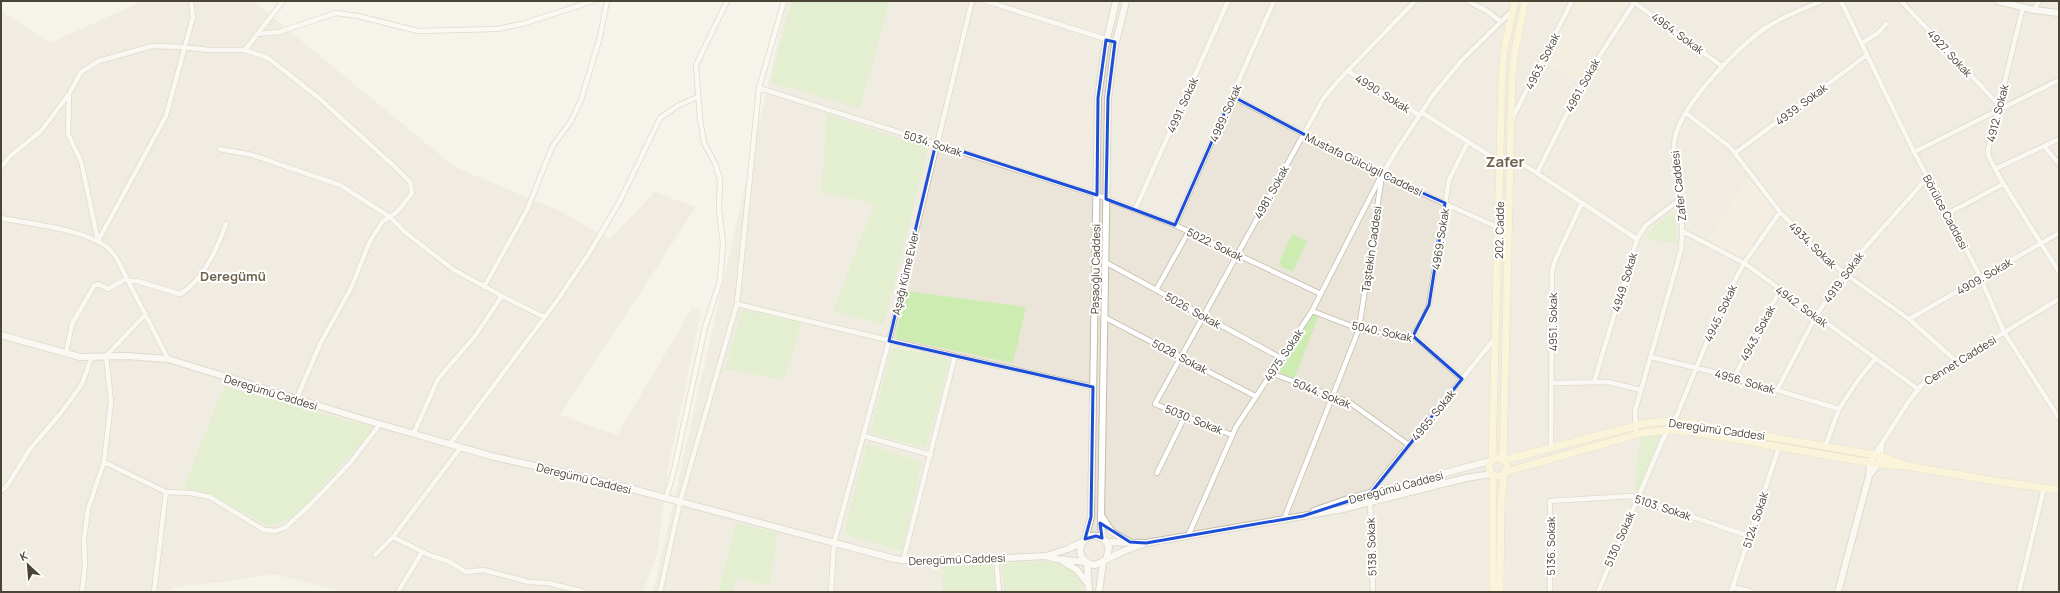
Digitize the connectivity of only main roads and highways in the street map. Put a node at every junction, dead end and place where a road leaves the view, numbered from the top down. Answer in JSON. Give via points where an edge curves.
{"nodes":[{"id":1,"x":1515,"y":1,"type":"edge"},
{"id":2,"x":1526,"y":1,"type":"edge"},
{"id":3,"x":1503,"y":459,"type":"junction"},
{"id":4,"x":1491,"y":461,"type":"junction"},
{"id":5,"x":1907,"y":466,"type":"junction"},
{"id":6,"x":1505,"y":473,"type":"junction"},
{"id":7,"x":1492,"y":474,"type":"junction"},
{"id":8,"x":2059,"y":490,"type":"edge"},
{"id":9,"x":1492,"y":592,"type":"edge"},
{"id":10,"x":1500,"y":592,"type":"edge"}],
"edges":[{"from":1,"to":4,"type":"main road","name":"202. Cadde","via":[[1503,61]]},
{"from":2,"to":3,"type":"main road","name":"202. Cadde","via":[[1513,63]]},
{"from":3,"to":4,"type":"main road"},
{"from":3,"to":5,"type":"main road","name":"Deregümü Caddesi","via":[[1635,426],[1673,422],[1825,446],[1877,456]]},
{"from":3,"to":6,"type":"main road","via":[[1507,465]]},
{"from":4,"to":7,"type":"main road","via":[[1489,469]]},
{"from":5,"to":6,"type":"main road","name":"Deregümü Caddesi","via":[[1874,464],[1693,432],[1668,430],[1636,435]]},
{"from":5,"to":8,"type":"main road","name":"Deregümü Caddesi"},
{"from":6,"to":7,"type":"main road","via":[[1499,476]]},
{"from":6,"to":10,"type":"main road","via":[[1501,504]]},
{"from":7,"to":9,"type":"main road"}]}
